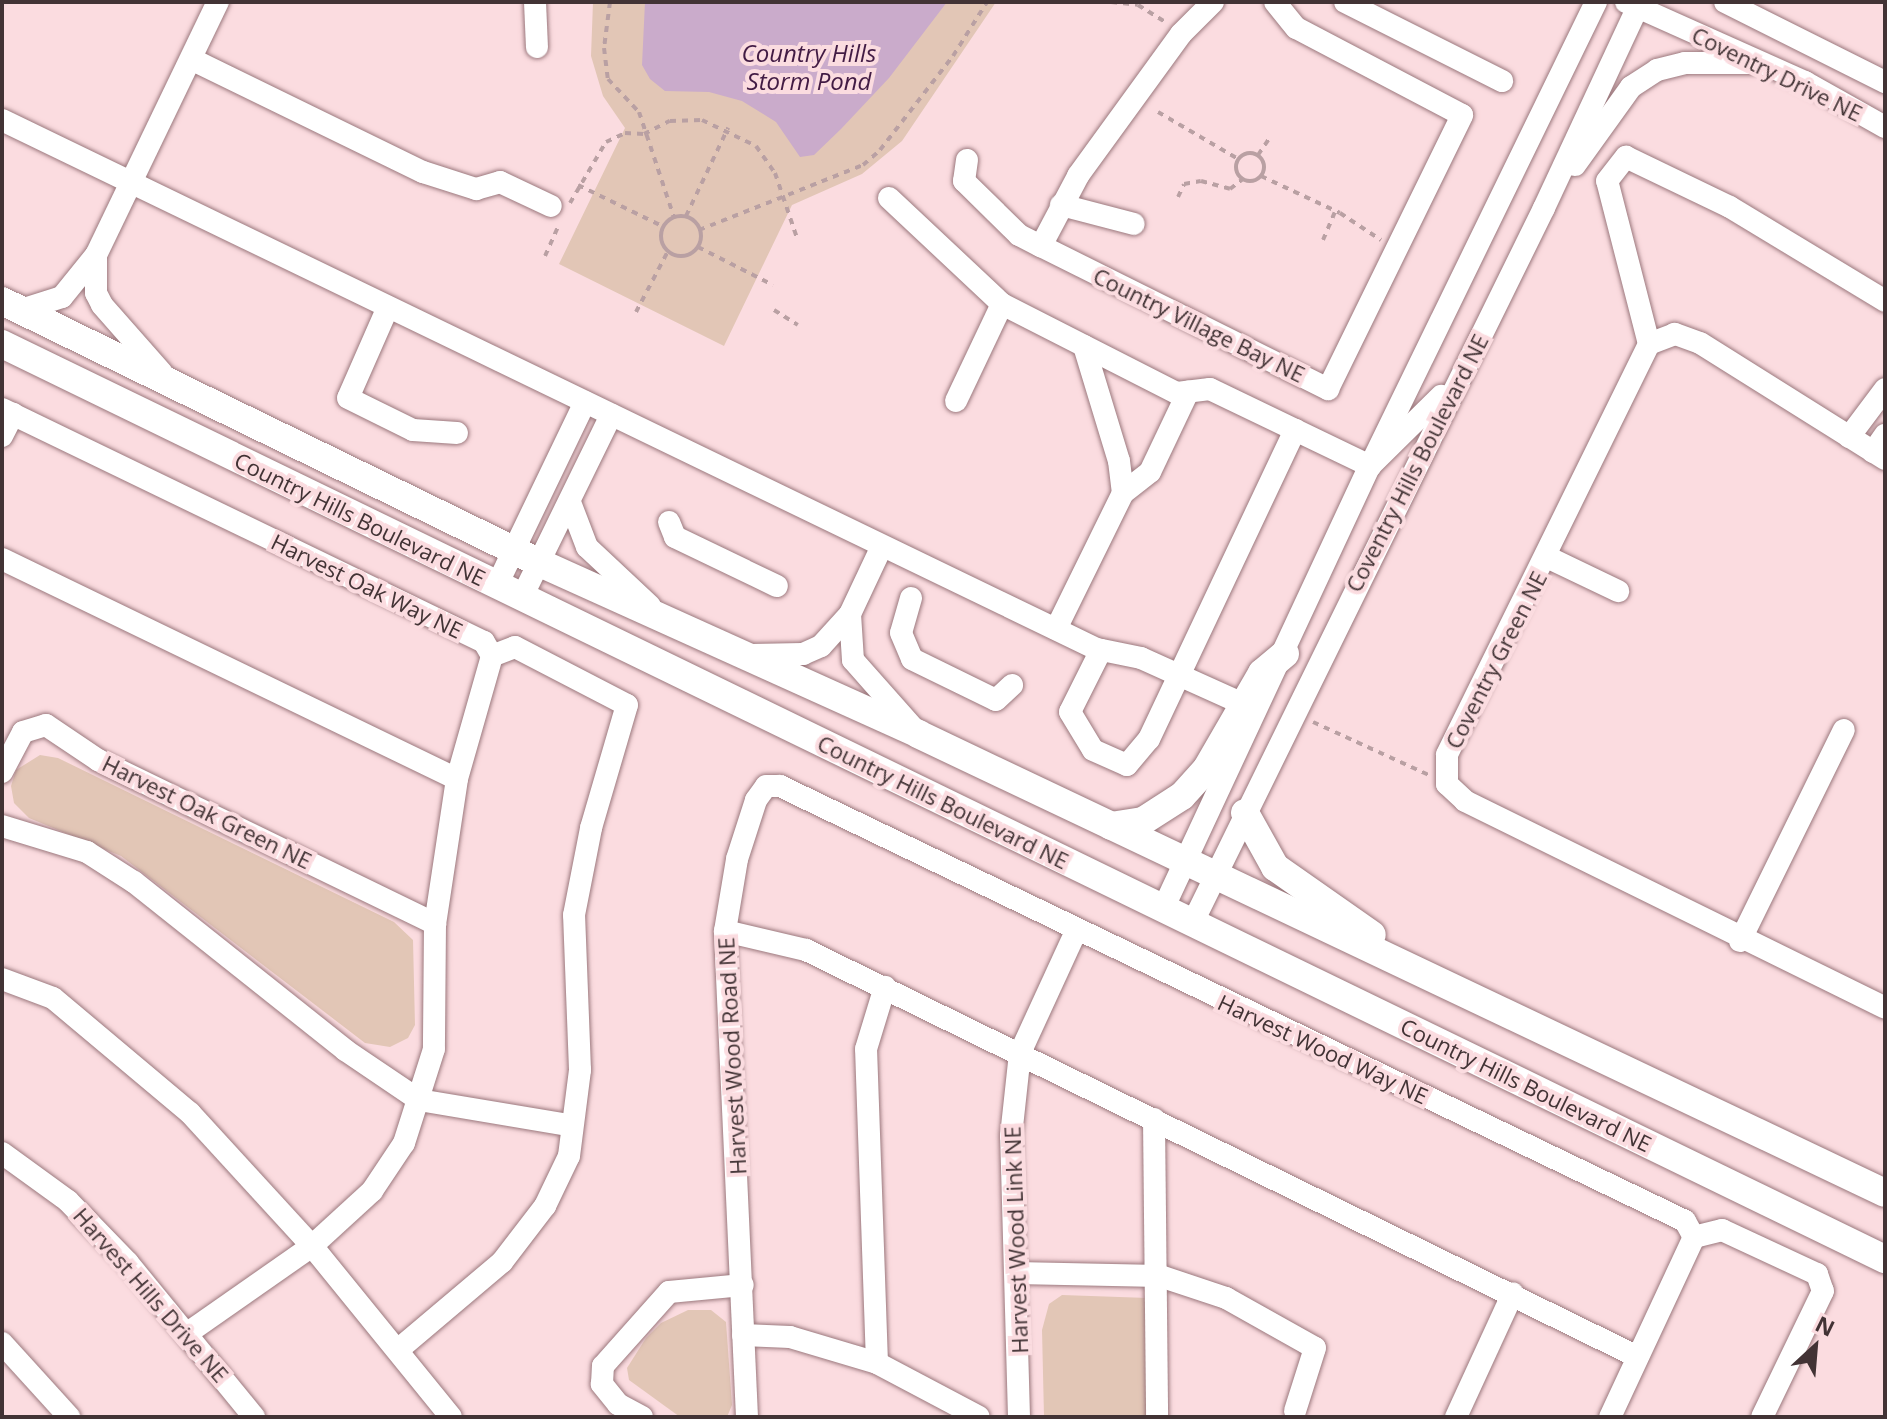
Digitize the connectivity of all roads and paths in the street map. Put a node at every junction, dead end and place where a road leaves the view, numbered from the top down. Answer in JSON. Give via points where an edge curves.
{"nodes":[{"id":1,"x":218,"y":2,"type":"edge"},
{"id":2,"x":535,"y":2,"type":"edge"},
{"id":3,"x":610,"y":2,"type":"edge"},
{"id":4,"x":987,"y":2,"type":"edge"},
{"id":5,"x":1111,"y":2,"type":"edge"},
{"id":6,"x":1213,"y":2,"type":"edge"},
{"id":7,"x":1345,"y":2,"type":"edge"},
{"id":8,"x":1596,"y":2,"type":"edge"},
{"id":9,"x":1725,"y":2,"type":"edge"},
{"id":10,"x":1280,"y":4,"type":"edge"},
{"id":11,"x":1634,"y":4,"type":"edge"},
{"id":12,"x":1181,"y":34,"type":"junction"},
{"id":13,"x":537,"y":47,"type":"dead end"},
{"id":14,"x":191,"y":59,"type":"junction"},
{"id":15,"x":1762,"y":63,"type":"junction"},
{"id":16,"x":1502,"y":81,"type":"dead end"},
{"id":17,"x":1885,"y":82,"type":"edge"},
{"id":18,"x":1158,"y":112,"type":"dead end"},
{"id":19,"x":2,"y":120,"type":"edge"},
{"id":20,"x":1885,"y":127,"type":"edge"},
{"id":21,"x":728,"y":128,"type":"junction"},
{"id":22,"x":644,"y":134,"type":"junction"},
{"id":23,"x":1270,"y":137,"type":"dead end"},
{"id":24,"x":1258,"y":155,"type":"junction"},
{"id":25,"x":1238,"y":159,"type":"junction"},
{"id":26,"x":967,"y":160,"type":"dead end"},
{"id":27,"x":1261,"y":176,"type":"junction"},
{"id":28,"x":1243,"y":179,"type":"junction"},
{"id":29,"x":130,"y":183,"type":"junction"},
{"id":30,"x":578,"y":185,"type":"junction"},
{"id":31,"x":784,"y":196,"type":"junction"},
{"id":32,"x":1178,"y":197,"type":"dead end"},
{"id":33,"x":889,"y":198,"type":"dead end"},
{"id":34,"x":1061,"y":205,"type":"junction"},
{"id":35,"x":551,"y":206,"type":"dead end"},
{"id":36,"x":1544,"y":208,"type":"junction"},
{"id":37,"x":1335,"y":212,"type":"junction"},
{"id":38,"x":686,"y":216,"type":"junction"},
{"id":39,"x":674,"y":217,"type":"junction"},
{"id":40,"x":1134,"y":224,"type":"dead end"},
{"id":41,"x":664,"y":227,"type":"junction"},
{"id":42,"x":699,"y":230,"type":"junction"},
{"id":43,"x":797,"y":238,"type":"dead end"},
{"id":44,"x":1323,"y":240,"type":"dead end"},
{"id":45,"x":1041,"y":246,"type":"junction"},
{"id":46,"x":698,"y":247,"type":"junction"},
{"id":47,"x":1397,"y":249,"type":"junction"},
{"id":48,"x":668,"y":251,"type":"junction"},
{"id":49,"x":96,"y":255,"type":"junction"},
{"id":50,"x":545,"y":256,"type":"dead end"},
{"id":51,"x":773,"y":285,"type":"dead end"},
{"id":52,"x":1885,"y":301,"type":"edge"},
{"id":53,"x":1002,"y":304,"type":"junction"},
{"id":54,"x":12,"y":305,"type":"edge"},
{"id":55,"x":388,"y":307,"type":"junction"},
{"id":56,"x":774,"y":310,"type":"dead end"},
{"id":57,"x":636,"y":312,"type":"dead end"},
{"id":58,"x":798,"y":325,"type":"dead end"},
{"id":59,"x":2,"y":344,"type":"edge"},
{"id":60,"x":1649,"y":344,"type":"junction"},
{"id":61,"x":1084,"y":346,"type":"junction"},
{"id":62,"x":1461,"y":375,"type":"junction"},
{"id":63,"x":170,"y":382,"type":"junction"},
{"id":64,"x":1885,"y":389,"type":"edge"},
{"id":65,"x":1188,"y":392,"type":"junction"},
{"id":66,"x":956,"y":401,"type":"dead end"},
{"id":67,"x":585,"y":402,"type":"junction"},
{"id":68,"x":8,"y":411,"type":"edge"},
{"id":69,"x":611,"y":415,"type":"junction"},
{"id":70,"x":1295,"y":430,"type":"junction"},
{"id":71,"x":457,"y":433,"type":"dead end"},
{"id":72,"x":2,"y":436,"type":"edge"},
{"id":73,"x":1849,"y":437,"type":"junction"},
{"id":74,"x":1881,"y":449,"type":"edge"},
{"id":75,"x":1370,"y":466,"type":"junction"},
{"id":76,"x":1123,"y":493,"type":"junction"},
{"id":77,"x":571,"y":505,"type":"junction"},
{"id":78,"x":669,"y":522,"type":"dead end"},
{"id":79,"x":882,"y":546,"type":"junction"},
{"id":80,"x":514,"y":550,"type":"junction"},
{"id":81,"x":1547,"y":557,"type":"junction"},
{"id":82,"x":2,"y":559,"type":"edge"},
{"id":83,"x":540,"y":563,"type":"junction"},
{"id":84,"x":777,"y":586,"type":"dead end"},
{"id":85,"x":509,"y":591,"type":"junction"},
{"id":86,"x":1618,"y":591,"type":"dead end"},
{"id":87,"x":911,"y":598,"type":"dead end"},
{"id":88,"x":850,"y":614,"type":"junction"},
{"id":89,"x":666,"y":620,"type":"junction"},
{"id":90,"x":1056,"y":629,"type":"junction"},
{"id":91,"x":1101,"y":650,"type":"junction"},
{"id":92,"x":1285,"y":654,"type":"junction"},
{"id":93,"x":747,"y":655,"type":"junction"},
{"id":94,"x":492,"y":656,"type":"junction"},
{"id":95,"x":1179,"y":672,"type":"junction"},
{"id":96,"x":1012,"y":685,"type":"dead end"},
{"id":97,"x":1243,"y":704,"type":"junction"},
{"id":98,"x":1293,"y":712,"type":"junction"},
{"id":99,"x":1844,"y":730,"type":"dead end"},
{"id":100,"x":918,"y":734,"type":"junction"},
{"id":101,"x":2,"y":772,"type":"edge"},
{"id":102,"x":457,"y":779,"type":"junction"},
{"id":103,"x":1447,"y":784,"type":"junction"},
{"id":104,"x":766,"y":786,"type":"joint"},
{"id":105,"x":1245,"y":813,"type":"junction"},
{"id":106,"x":2,"y":826,"type":"edge"},
{"id":107,"x":1111,"y":826,"type":"junction"},
{"id":108,"x":1186,"y":863,"type":"junction"},
{"id":109,"x":1213,"y":876,"type":"junction"},
{"id":110,"x":1163,"y":909,"type":"junction"},
{"id":111,"x":435,"y":924,"type":"junction"},
{"id":112,"x":1192,"y":924,"type":"junction"},
{"id":113,"x":725,"y":931,"type":"junction"},
{"id":114,"x":1076,"y":931,"type":"junction"},
{"id":115,"x":1740,"y":941,"type":"junction"},
{"id":116,"x":2,"y":979,"type":"edge"},
{"id":117,"x":885,"y":987,"type":"junction"},
{"id":118,"x":1456,"y":990,"type":"junction"},
{"id":119,"x":1885,"y":1008,"type":"edge"},
{"id":120,"x":1020,"y":1053,"type":"junction"},
{"id":121,"x":419,"y":1100,"type":"junction"},
{"id":122,"x":1154,"y":1119,"type":"junction"},
{"id":123,"x":569,"y":1125,"type":"junction"},
{"id":124,"x":2,"y":1153,"type":"edge"},
{"id":125,"x":1885,"y":1193,"type":"edge"},
{"id":126,"x":1833,"y":1234,"type":"junction"},
{"id":127,"x":1694,"y":1237,"type":"junction"},
{"id":128,"x":312,"y":1246,"type":"junction"},
{"id":129,"x":1885,"y":1259,"type":"edge"},
{"id":130,"x":1016,"y":1273,"type":"junction"},
{"id":131,"x":1885,"y":1273,"type":"edge"},
{"id":132,"x":1160,"y":1276,"type":"junction"},
{"id":133,"x":743,"y":1285,"type":"junction"},
{"id":134,"x":1513,"y":1293,"type":"junction"},
{"id":135,"x":189,"y":1332,"type":"junction"},
{"id":136,"x":743,"y":1335,"type":"junction"},
{"id":137,"x":2,"y":1343,"type":"edge"},
{"id":138,"x":399,"y":1349,"type":"junction"},
{"id":139,"x":1638,"y":1357,"type":"junction"},
{"id":140,"x":877,"y":1363,"type":"junction"},
{"id":141,"x":1295,"y":1411,"type":"dead end"},
{"id":142,"x":69,"y":1417,"type":"edge"},
{"id":143,"x":254,"y":1417,"type":"edge"},
{"id":144,"x":451,"y":1417,"type":"edge"},
{"id":145,"x":642,"y":1417,"type":"edge"},
{"id":146,"x":747,"y":1417,"type":"edge"},
{"id":147,"x":979,"y":1417,"type":"edge"},
{"id":148,"x":1019,"y":1417,"type":"edge"},
{"id":149,"x":1157,"y":1417,"type":"edge"},
{"id":150,"x":1456,"y":1417,"type":"edge"},
{"id":151,"x":1610,"y":1417,"type":"edge"},
{"id":152,"x":1762,"y":1417,"type":"edge"}],
"edges":[{"from":1,"to":14,"type":"street"},
{"from":2,"to":13,"type":"street"},
{"from":3,"to":22,"type":"path","via":[[604,48],[608,79],[639,112]]},
{"from":4,"to":31,"type":"path","via":[[880,150],[863,165]]},
{"from":5,"to":12,"type":"path","via":[[1138,5]]},
{"from":6,"to":12,"type":"street"},
{"from":7,"to":16,"type":"street"},
{"from":8,"to":75,"type":"street","name":"Coventry Hills Boulevard NE"},
{"from":9,"to":17,"type":"street","name":"Coventry Drive NE"},
{"from":10,"to":47,"type":"street","name":"Country Village Bay NE","via":[[1296,28],[1462,115]]},
{"from":11,"to":15,"type":"street","name":"Coventry Drive NE"},
{"from":11,"to":36,"type":"street","name":"Coventry Hills Boulevard NE"},
{"from":12,"to":34,"type":"street"},
{"from":14,"to":29,"type":"street"},
{"from":14,"to":35,"type":"street","via":[[423,172],[476,189],[500,182]]},
{"from":15,"to":20,"type":"street","name":"Coventry Drive NE"},
{"from":15,"to":36,"type":"street","via":[[1685,63],[1657,70],[1639,82]]},
{"from":18,"to":25,"type":"path"},
{"from":19,"to":29,"type":"street"},
{"from":21,"to":22,"type":"path","via":[[702,120],[670,121]]},
{"from":21,"to":31,"type":"path","via":[[756,146]]},
{"from":21,"to":38,"type":"path"},
{"from":22,"to":30,"type":"path","via":[[625,133],[606,142]]},
{"from":22,"to":39,"type":"path"},
{"from":23,"to":24,"type":"path"},
{"from":24,"to":25,"type":"path","via":[[1244,153]]},
{"from":24,"to":27,"type":"path","via":[[1264,167]]},
{"from":25,"to":28,"type":"path","via":[[1236,168]]},
{"from":26,"to":45,"type":"street","via":[[964,181],[1019,235]]},
{"from":27,"to":28,"type":"path"},
{"from":27,"to":37,"type":"path"},
{"from":28,"to":32,"type":"path","via":[[1230,189],[1201,181],[1184,184]]},
{"from":29,"to":49,"type":"street"},
{"from":29,"to":55,"type":"street"},
{"from":30,"to":41,"type":"path"},
{"from":30,"to":50,"type":"path"},
{"from":31,"to":42,"type":"path"},
{"from":31,"to":43,"type":"path"},
{"from":33,"to":53,"type":"street"},
{"from":34,"to":40,"type":"street"},
{"from":34,"to":45,"type":"street"},
{"from":36,"to":62,"type":"street","name":"Coventry Hills Boulevard NE"},
{"from":37,"to":44,"type":"path"},
{"from":37,"to":47,"type":"path"},
{"from":38,"to":39,"type":"path"},
{"from":38,"to":42,"type":"path"},
{"from":39,"to":41,"type":"path"},
{"from":41,"to":48,"type":"path","via":[[660,238]]},
{"from":42,"to":46,"type":"path"},
{"from":45,"to":47,"type":"street","name":"Country Village Bay NE","via":[[1328,389]]},
{"from":46,"to":48,"type":"path","via":[[677,256]]},
{"from":46,"to":51,"type":"path"},
{"from":48,"to":57,"type":"path"},
{"from":49,"to":54,"type":"street","via":[[62,297]]},
{"from":49,"to":63,"type":"street","via":[[96,293],[102,305]]},
{"from":52,"to":60,"type":"street","via":[[1730,207],[1626,157],[1607,181]]},
{"from":53,"to":61,"type":"street"},
{"from":53,"to":66,"type":"street"},
{"from":54,"to":63,"type":"main road","name":"Country Hills Boulevard NE"},
{"from":55,"to":67,"type":"street"},
{"from":55,"to":71,"type":"street","via":[[348,398],[413,430]]},
{"from":56,"to":58,"type":"path"},
{"from":59,"to":85,"type":"main road","name":"Country Hills Boulevard NE"},
{"from":60,"to":73,"type":"street","via":[[1675,334],[1700,343]]},
{"from":60,"to":81,"type":"street","name":"Coventry Green NE"},
{"from":61,"to":65,"type":"street","via":[[1177,393]]},
{"from":61,"to":76,"type":"street","via":[[1119,461]]},
{"from":62,"to":75,"type":"street","via":[[1403,439]]},
{"from":62,"to":98,"type":"street","name":"Coventry Hills Boulevard NE"},
{"from":63,"to":80,"type":"main road","name":"Country Hills Boulevard NE"},
{"from":64,"to":73,"type":"street"},
{"from":65,"to":70,"type":"street","via":[[1210,389]]},
{"from":65,"to":76,"type":"street","via":[[1150,472]]},
{"from":67,"to":69,"type":"street"},
{"from":67,"to":80,"type":"street"},
{"from":68,"to":72,"type":"street"},
{"from":68,"to":94,"type":"street","name":"Harvest Oak Way NE","via":[[484,642]]},
{"from":69,"to":77,"type":"street"},
{"from":69,"to":79,"type":"street"},
{"from":70,"to":75,"type":"street"},
{"from":70,"to":95,"type":"street"},
{"from":73,"to":74,"type":"street"},
{"from":75,"to":92,"type":"street","name":"Coventry Hills Boulevard NE"},
{"from":76,"to":90,"type":"street"},
{"from":77,"to":83,"type":"street"},
{"from":77,"to":89,"type":"street","via":[[587,547]]},
{"from":78,"to":84,"type":"street","via":[[675,537]]},
{"from":79,"to":88,"type":"street"},
{"from":79,"to":90,"type":"street"},
{"from":80,"to":83,"type":"main road","name":"Country Hills Boulevard NE"},
{"from":80,"to":85,"type":"street"},
{"from":81,"to":86,"type":"street"},
{"from":81,"to":103,"type":"street","name":"Coventry Green NE","via":[[1447,755]]},
{"from":82,"to":102,"type":"street"},
{"from":83,"to":85,"type":"street"},
{"from":83,"to":89,"type":"main road","name":"Country Hills Boulevard NE"},
{"from":85,"to":110,"type":"main road","name":"Country Hills Boulevard NE"},
{"from":87,"to":96,"type":"street","via":[[901,633],[912,659],[925,670],[996,700]]},
{"from":88,"to":93,"type":"street","via":[[828,641],[803,654]]},
{"from":88,"to":100,"type":"street","via":[[853,660]]},
{"from":89,"to":93,"type":"main road","name":"Country Hills Boulevard NE"},
{"from":90,"to":91,"type":"street"},
{"from":91,"to":95,"type":"street"},
{"from":91,"to":95,"type":"street","via":[[1070,712],[1093,750],[1127,765],[1149,739]]},
{"from":92,"to":97,"type":"main road","via":[[1262,673]]},
{"from":92,"to":108,"type":"street","name":"Coventry Hills Boulevard NE"},
{"from":93,"to":100,"type":"main road","name":"Country Hills Boulevard NE"},
{"from":94,"to":102,"type":"street"},
{"from":94,"to":123,"type":"street","via":[[515,647],[627,705],[591,828],[574,915],[580,1070]]},
{"from":95,"to":97,"type":"street"},
{"from":97,"to":107,"type":"main road","via":[[1207,768],[1182,796],[1143,821]]},
{"from":98,"to":103,"type":"path"},
{"from":98,"to":105,"type":"street","name":"Coventry Hills Boulevard NE"},
{"from":99,"to":115,"type":"street"},
{"from":100,"to":107,"type":"main road","name":"Country Hills Boulevard NE"},
{"from":101,"to":111,"type":"street","name":"Harvest Oak Green NE","via":[[23,732],[46,725],[98,760]]},
{"from":102,"to":111,"type":"street"},
{"from":103,"to":115,"type":"street","via":[[1465,801]]},
{"from":104,"to":113,"type":"street","name":"Harvest Wood Road NE","via":[[756,800],[737,859]]},
{"from":104,"to":114,"type":"street","name":"Harvest Wood Way NE","via":[[780,786]]},
{"from":105,"to":109,"type":"street","name":"Coventry Hills Boulevard NE"},
{"from":105,"to":118,"type":"main road","via":[[1263,852],[1297,886]]},
{"from":106,"to":121,"type":"street","via":[[87,852],[134,882],[345,1050]]},
{"from":107,"to":108,"type":"main road","name":"Country Hills Boulevard NE"},
{"from":108,"to":109,"type":"main road","name":"Country Hills Boulevard NE"},
{"from":108,"to":110,"type":"street","name":"Coventry Hills Boulevard NE"},
{"from":109,"to":112,"type":"street","name":"Coventry Hills Boulevard NE"},
{"from":109,"to":118,"type":"main road","name":"Country Hills Boulevard NE"},
{"from":110,"to":112,"type":"main road","name":"Country Hills Boulevard NE"},
{"from":111,"to":121,"type":"street","via":[[434,1049]]},
{"from":112,"to":126,"type":"main road","name":"Country Hills Boulevard NE"},
{"from":113,"to":117,"type":"street","via":[[806,950]]},
{"from":113,"to":133,"type":"street","name":"Harvest Wood Road NE"},
{"from":114,"to":120,"type":"street","name":"Harvest Wood Link NE"},
{"from":114,"to":127,"type":"street","name":"Harvest Wood Way NE","via":[[1685,1221]]},
{"from":115,"to":119,"type":"street"},
{"from":116,"to":128,"type":"street","via":[[53,998],[190,1113]]},
{"from":117,"to":120,"type":"street"},
{"from":117,"to":140,"type":"street","via":[[866,1049]]},
{"from":118,"to":125,"type":"main road","name":"Country Hills Boulevard NE"},
{"from":120,"to":122,"type":"street"},
{"from":120,"to":130,"type":"street","name":"Harvest Wood Link NE","via":[[1011,1136]]},
{"from":121,"to":123,"type":"street"},
{"from":121,"to":128,"type":"street","via":[[404,1143],[372,1191]]},
{"from":122,"to":132,"type":"street"},
{"from":122,"to":134,"type":"street"},
{"from":123,"to":138,"type":"street","via":[[569,1156],[537,1217],[502,1262]]},
{"from":124,"to":135,"type":"street","name":"Harvest Hills Drive NE","via":[[68,1201]]},
{"from":126,"to":129,"type":"main road","name":"Country Hills Boulevard NE"},
{"from":126,"to":131,"type":"main road"},
{"from":127,"to":139,"type":"street"},
{"from":127,"to":152,"type":"street","via":[[1722,1230],[1817,1274],[1823,1291]]},
{"from":128,"to":135,"type":"street"},
{"from":128,"to":138,"type":"street"},
{"from":130,"to":132,"type":"street"},
{"from":130,"to":148,"type":"street","name":"Harvest Wood Link NE"},
{"from":132,"to":141,"type":"street","via":[[1226,1298],[1315,1348]]},
{"from":132,"to":149,"type":"street"},
{"from":133,"to":136,"type":"street","name":"Harvest Wood Road NE"},
{"from":133,"to":145,"type":"street","via":[[669,1292],[603,1366],[602,1384],[618,1404]]},
{"from":134,"to":139,"type":"street"},
{"from":134,"to":150,"type":"street"},
{"from":135,"to":143,"type":"street","name":"Harvest Hills Drive NE"},
{"from":136,"to":140,"type":"street","via":[[790,1337]]},
{"from":136,"to":146,"type":"street","name":"Harvest Wood Road NE"},
{"from":137,"to":142,"type":"street"},
{"from":138,"to":144,"type":"street"},
{"from":139,"to":151,"type":"street"},
{"from":140,"to":147,"type":"street"}]}
